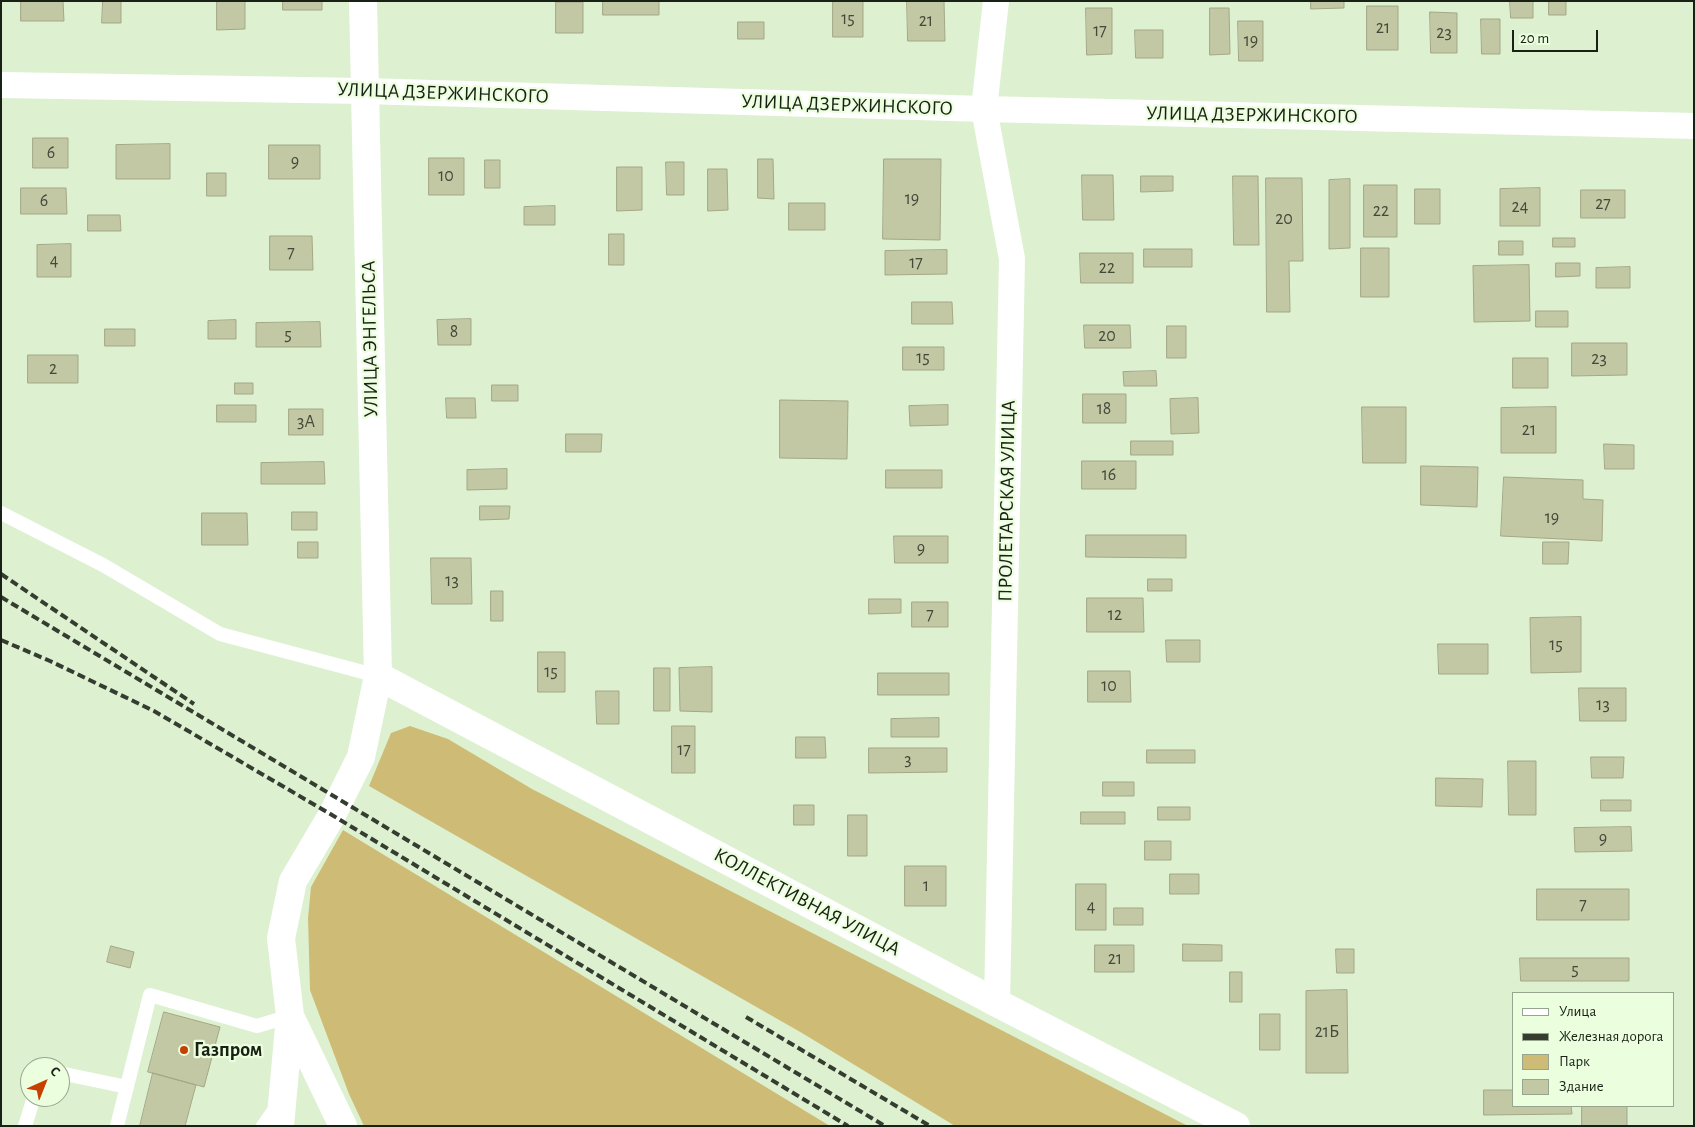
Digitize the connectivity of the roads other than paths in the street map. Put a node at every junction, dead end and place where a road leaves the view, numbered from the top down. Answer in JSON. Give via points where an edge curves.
{"nodes":[{"id":1,"x":363,"y":1,"type":"edge"},
{"id":2,"x":996,"y":1,"type":"edge"},
{"id":3,"x":1,"y":85,"type":"edge"},
{"id":4,"x":364,"y":91,"type":"junction"},
{"id":5,"x":984,"y":109,"type":"junction"},
{"id":6,"x":1694,"y":126,"type":"edge"},
{"id":7,"x":1,"y":513,"type":"edge"},
{"id":8,"x":378,"y":676,"type":"junction"},
{"id":9,"x":997,"y":1003,"type":"junction"},
{"id":10,"x":290,"y":1016,"type":"junction"},
{"id":11,"x":70,"y":1075,"type":"edge"},
{"id":12,"x":127,"y":1087,"type":"junction"},
{"id":13,"x":282,"y":1097,"type":"junction"},
{"id":14,"x":31,"y":1107,"type":"edge"},
{"id":15,"x":25,"y":1126,"type":"edge"},
{"id":16,"x":117,"y":1126,"type":"edge"},
{"id":17,"x":263,"y":1126,"type":"edge"},
{"id":18,"x":280,"y":1126,"type":"edge"},
{"id":19,"x":343,"y":1126,"type":"edge"},
{"id":20,"x":1236,"y":1126,"type":"edge"}],
"edges":[{"from":1,"to":4,"type":"main road","name":"УЛИЦА ЭНГЕЛЬСА"},
{"from":2,"to":5,"type":"street","name":"ПРОЛЕТАРСКАЯ УЛИЦА"},
{"from":3,"to":4,"type":"street","name":"УЛИЦА ДЗЕРЖИНСКОГО"},
{"from":4,"to":5,"type":"street","name":"УЛИЦА ДЗЕРЖИНСКОГО"},
{"from":4,"to":8,"type":"main road","name":"УЛИЦА ЭНГЕЛЬСА"},
{"from":5,"to":6,"type":"street","name":"УЛИЦА ДЗЕРЖИНСКОГО"},
{"from":5,"to":9,"type":"street","name":"ПРОЛЕТАРСКАЯ УЛИЦА","via":[[1012,259]]},
{"from":7,"to":8,"type":"lane","via":[[103,565],[220,634]]},
{"from":8,"to":9,"type":"main road","name":"КОЛЛЕКТИВНАЯ УЛИЦА"},
{"from":8,"to":10,"type":"main road","name":"УЛИЦА ЭНГЕЛЬСА","via":[[361,757],[332,816],[293,881],[281,938]]},
{"from":9,"to":20,"type":"main road","name":"КОЛЛЕКТИВНАЯ УЛИЦА"},
{"from":10,"to":12,"type":"lane","via":[[258,1026],[150,995]]},
{"from":10,"to":13,"type":"main road"},
{"from":10,"to":19,"type":"main road"},
{"from":11,"to":12,"type":"lane"},
{"from":12,"to":16,"type":"lane"},
{"from":13,"to":17,"type":"lane"},
{"from":13,"to":18,"type":"main road"},
{"from":14,"to":15,"type":"lane"}]}
